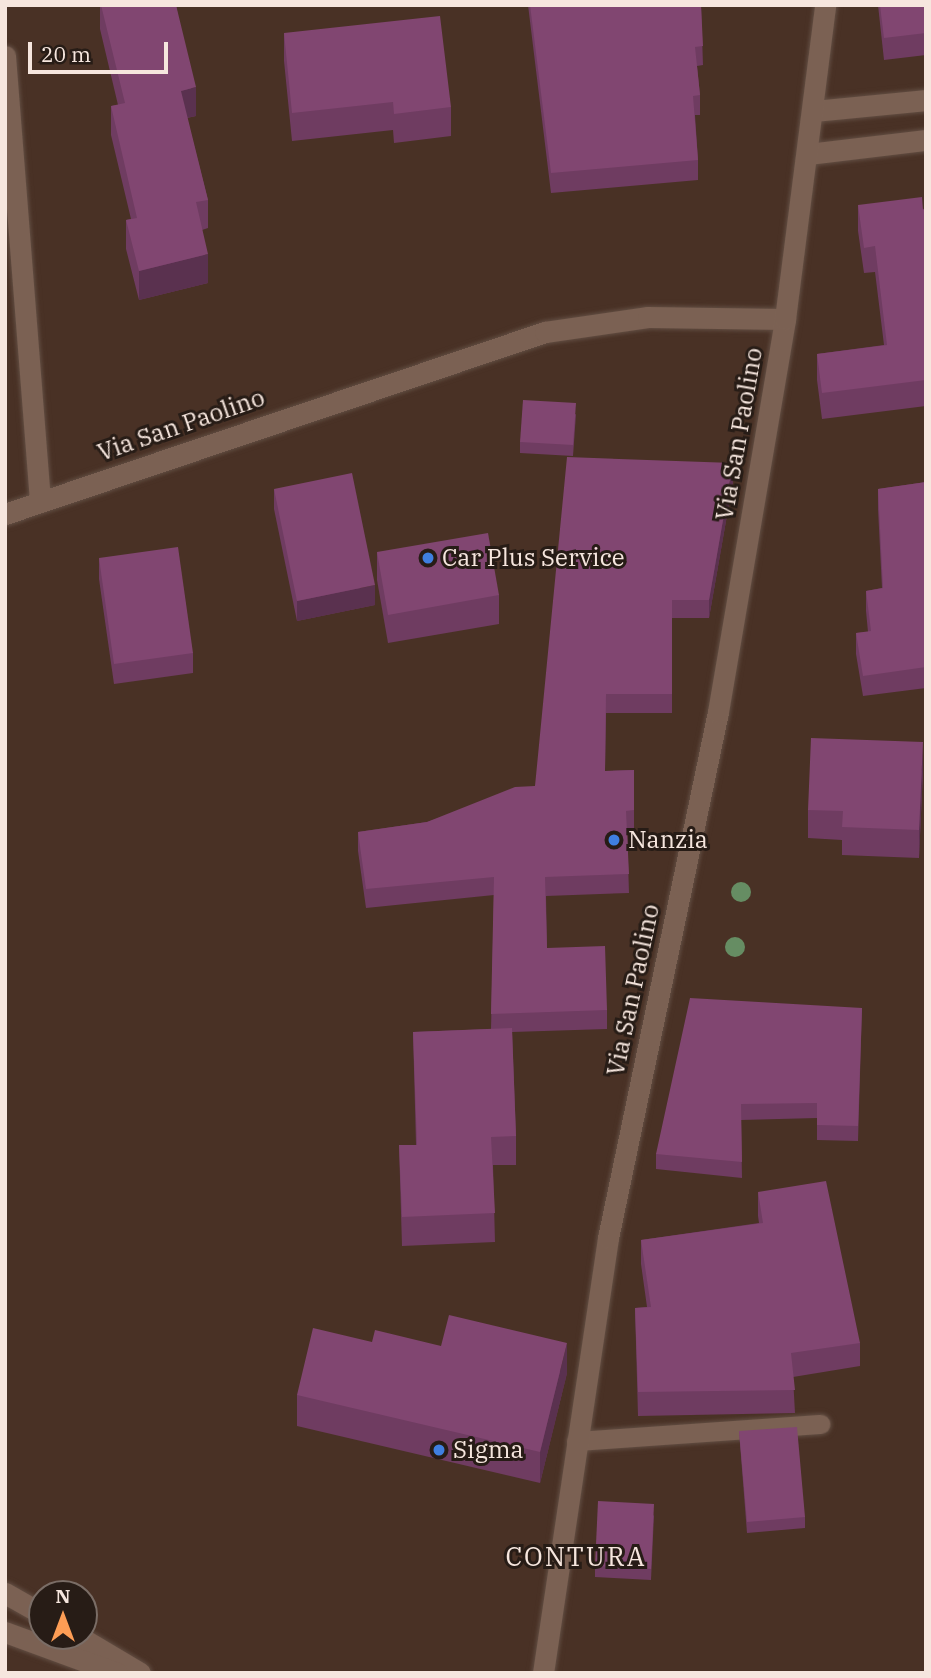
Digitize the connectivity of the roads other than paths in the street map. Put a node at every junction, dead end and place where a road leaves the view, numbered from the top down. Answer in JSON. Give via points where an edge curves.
{"nodes":[{"id":1,"x":825,"y":5,"type":"edge"},
{"id":2,"x":5,"y":56,"type":"edge"},
{"id":3,"x":926,"y":100,"type":"edge"},
{"id":4,"x":814,"y":111,"type":"junction"},
{"id":5,"x":926,"y":140,"type":"edge"},
{"id":6,"x":808,"y":154,"type":"junction"},
{"id":7,"x":785,"y":319,"type":"junction"},
{"id":8,"x":40,"y":502,"type":"junction"},
{"id":9,"x":5,"y":514,"type":"edge"},
{"id":10,"x":820,"y":1424,"type":"dead end"},
{"id":11,"x":576,"y":1441,"type":"junction"},
{"id":12,"x":5,"y":1593,"type":"edge"},
{"id":13,"x":28,"y":1607,"type":"edge"},
{"id":14,"x":5,"y":1632,"type":"edge"},
{"id":15,"x":98,"y":1648,"type":"edge"},
{"id":16,"x":117,"y":1673,"type":"edge"},
{"id":17,"x":140,"y":1673,"type":"edge"},
{"id":18,"x":543,"y":1673,"type":"edge"}],
"edges":[{"from":1,"to":4,"type":"street","name":"Via San Paolino"},
{"from":2,"to":8,"type":"street"},
{"from":3,"to":4,"type":"street"},
{"from":4,"to":6,"type":"street","name":"Via San Paolino"},
{"from":5,"to":6,"type":"street"},
{"from":6,"to":7,"type":"street","name":"Via San Paolino"},
{"from":7,"to":8,"type":"street","name":"Via San Paolino","via":[[648,317],[545,332]]},
{"from":7,"to":11,"type":"street","name":"Via San Paolino","via":[[718,712],[608,1238]]},
{"from":8,"to":9,"type":"street","name":"Via San Paolino"},
{"from":10,"to":11,"type":"lane"},
{"from":11,"to":18,"type":"street","name":"Via San Paolino"},
{"from":12,"to":13,"type":"street"},
{"from":14,"to":16,"type":"street"},
{"from":15,"to":17,"type":"street"}]}
